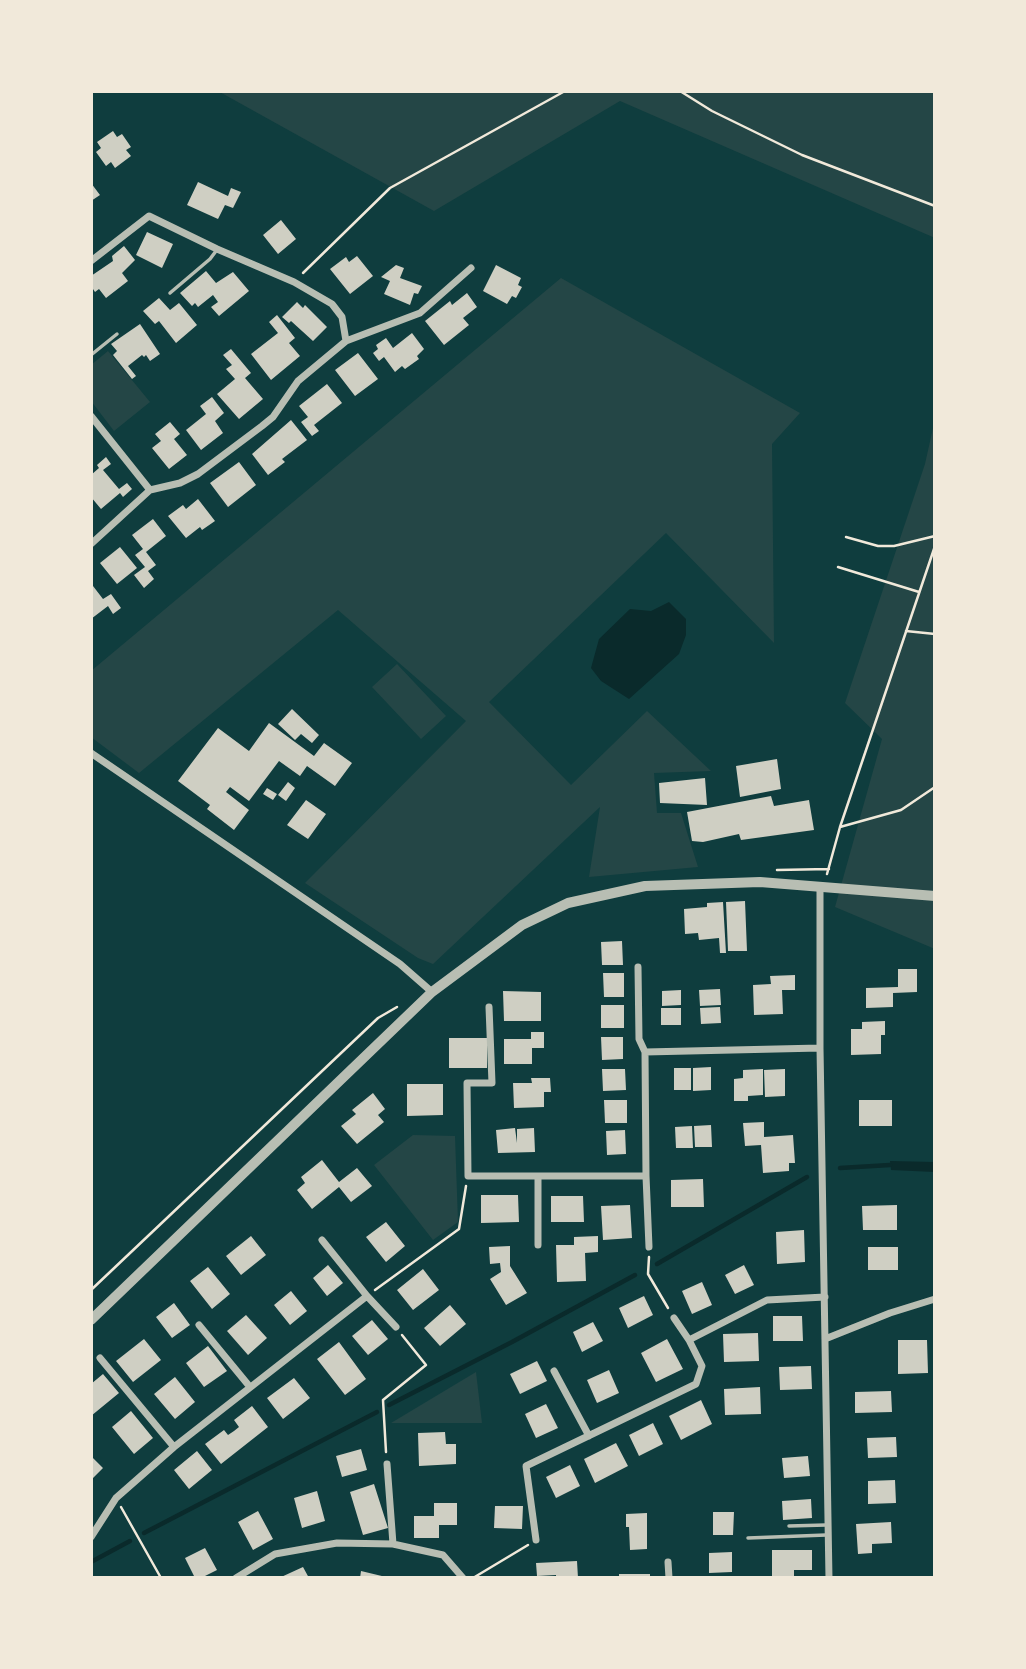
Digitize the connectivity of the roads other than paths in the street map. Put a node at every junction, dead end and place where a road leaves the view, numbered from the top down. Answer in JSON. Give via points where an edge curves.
{"nodes":[{"id":1,"x":217,"y":249,"type":"junction"},
{"id":2,"x":91,"y":261,"type":"edge"},
{"id":3,"x":471,"y":268,"type":"dead end"},
{"id":4,"x":170,"y":293,"type":"dead end"},
{"id":5,"x":117,"y":334,"type":"dead end"},
{"id":6,"x":346,"y":341,"type":"junction"},
{"id":7,"x":91,"y":355,"type":"edge"},
{"id":8,"x":91,"y":416,"type":"edge"},
{"id":9,"x":150,"y":490,"type":"junction"},
{"id":10,"x":91,"y":544,"type":"edge"},
{"id":11,"x":91,"y":753,"type":"edge"},
{"id":12,"x":820,"y":887,"type":"junction"},
{"id":13,"x":935,"y":896,"type":"edge"},
{"id":14,"x":638,"y":967,"type":"dead end"},
{"id":15,"x":432,"y":992,"type":"junction"},
{"id":16,"x":489,"y":1007,"type":"dead end"},
{"id":17,"x":820,"y":1048,"type":"junction"},
{"id":18,"x":645,"y":1052,"type":"junction"},
{"id":19,"x":646,"y":1176,"type":"junction"},
{"id":20,"x":538,"y":1177,"type":"junction"},
{"id":21,"x":322,"y":1240,"type":"dead end"},
{"id":22,"x":538,"y":1245,"type":"dead end"},
{"id":23,"x":649,"y":1247,"type":"road end"},
{"id":24,"x":367,"y":1296,"type":"junction"},
{"id":25,"x":825,"y":1297,"type":"junction"},
{"id":26,"x":935,"y":1299,"type":"edge"},
{"id":27,"x":674,"y":1318,"type":"road end"},
{"id":28,"x":91,"y":1320,"type":"edge"},
{"id":29,"x":199,"y":1325,"type":"dead end"},
{"id":30,"x":396,"y":1327,"type":"road end"},
{"id":31,"x":825,"y":1339,"type":"junction"},
{"id":32,"x":689,"y":1340,"type":"junction"},
{"id":33,"x":100,"y":1358,"type":"dead end"},
{"id":34,"x":554,"y":1371,"type":"dead end"},
{"id":35,"x":250,"y":1387,"type":"junction"},
{"id":36,"x":589,"y":1436,"type":"junction"},
{"id":37,"x":174,"y":1447,"type":"junction"},
{"id":38,"x":387,"y":1464,"type":"road end"},
{"id":39,"x":828,"y":1525,"type":"junction"},
{"id":40,"x":789,"y":1526,"type":"dead end"},
{"id":41,"x":828,"y":1535,"type":"junction"},
{"id":42,"x":91,"y":1538,"type":"edge"},
{"id":43,"x":748,"y":1538,"type":"dead end"},
{"id":44,"x":536,"y":1540,"type":"road end"},
{"id":45,"x":393,"y":1544,"type":"junction"},
{"id":46,"x":668,"y":1562,"type":"dead end"},
{"id":47,"x":236,"y":1578,"type":"edge"},
{"id":48,"x":463,"y":1578,"type":"edge"},
{"id":49,"x":669,"y":1578,"type":"edge"},
{"id":50,"x":829,"y":1578,"type":"edge"}],
"edges":[{"from":1,"to":2,"type":"street","via":[[149,216]]},
{"from":1,"to":4,"type":"lane"},
{"from":1,"to":6,"type":"street","via":[[294,282],[338,310]]},
{"from":3,"to":6,"type":"street","via":[[420,313]]},
{"from":5,"to":7,"type":"lane"},
{"from":6,"to":9,"type":"street","via":[[298,381],[262,426],[198,474]]},
{"from":8,"to":9,"type":"street"},
{"from":9,"to":10,"type":"street"},
{"from":11,"to":15,"type":"street","via":[[400,964]]},
{"from":12,"to":13,"type":"street"},
{"from":12,"to":15,"type":"street","via":[[760,883],[645,886],[568,903],[522,925]]},
{"from":12,"to":17,"type":"street"},
{"from":14,"to":18,"type":"street","via":[[639,1039]]},
{"from":15,"to":28,"type":"street"},
{"from":16,"to":20,"type":"street","via":[[492,1083],[467,1083],[468,1176]]},
{"from":17,"to":18,"type":"street"},
{"from":17,"to":25,"type":"street"},
{"from":18,"to":19,"type":"street"},
{"from":19,"to":20,"type":"street"},
{"from":19,"to":23,"type":"street"},
{"from":20,"to":22,"type":"street"},
{"from":21,"to":24,"type":"street"},
{"from":24,"to":30,"type":"street"},
{"from":24,"to":35,"type":"street"},
{"from":25,"to":31,"type":"street"},
{"from":25,"to":32,"type":"street","via":[[767,1300]]},
{"from":26,"to":31,"type":"street"},
{"from":27,"to":32,"type":"street"},
{"from":29,"to":35,"type":"street"},
{"from":31,"to":39,"type":"street"},
{"from":32,"to":36,"type":"street","via":[[702,1366],[696,1384]]},
{"from":33,"to":37,"type":"street"},
{"from":34,"to":36,"type":"street"},
{"from":35,"to":37,"type":"street"},
{"from":36,"to":44,"type":"street","via":[[526,1466]]},
{"from":37,"to":42,"type":"street","via":[[116,1499]]},
{"from":38,"to":45,"type":"street"},
{"from":39,"to":40,"type":"lane"},
{"from":39,"to":41,"type":"street"},
{"from":41,"to":43,"type":"lane"},
{"from":41,"to":50,"type":"street"},
{"from":45,"to":47,"type":"street","via":[[337,1542],[275,1554]]},
{"from":45,"to":48,"type":"street","via":[[443,1555]]},
{"from":46,"to":49,"type":"street"}]}
